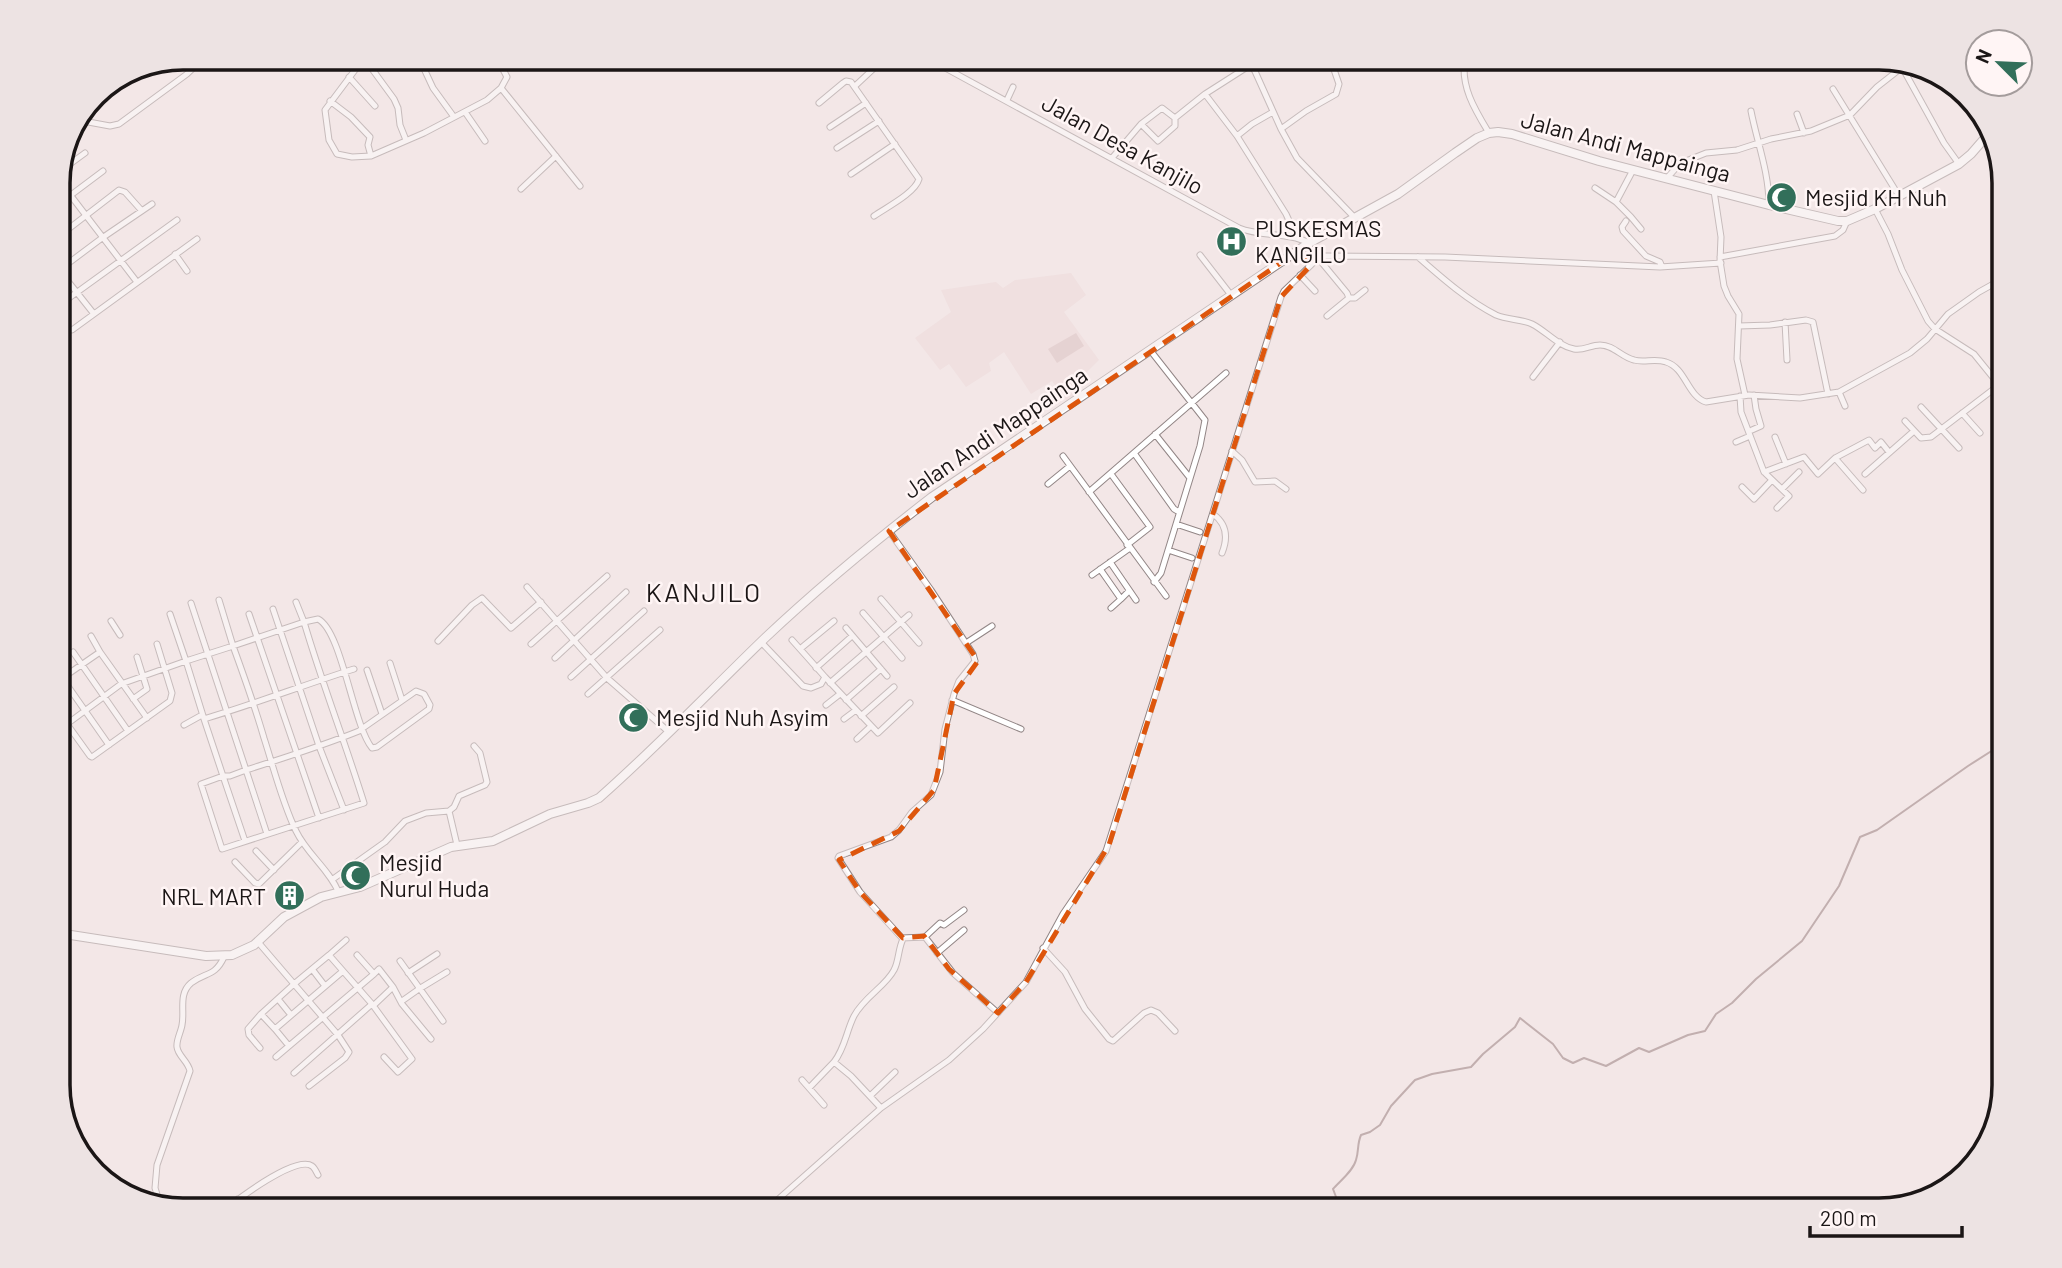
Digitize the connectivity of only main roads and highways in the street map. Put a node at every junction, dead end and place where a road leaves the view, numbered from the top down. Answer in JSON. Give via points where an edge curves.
{"nodes":[{"id":1,"x":1983,"y":139,"type":"edge"},
{"id":2,"x":70,"y":935,"type":"edge"}],
"edges":[{"from":1,"to":2,"type":"main road","name":"Jalan Andi Mappainga","via":[[1959,164],[1847,221],[1769,205],[1512,135],[1489,133],[1398,194],[1309,243],[932,496],[798,608],[599,798],[550,814],[493,841],[457,845],[360,887],[320,897],[290,912],[258,942],[224,957]]}]}
